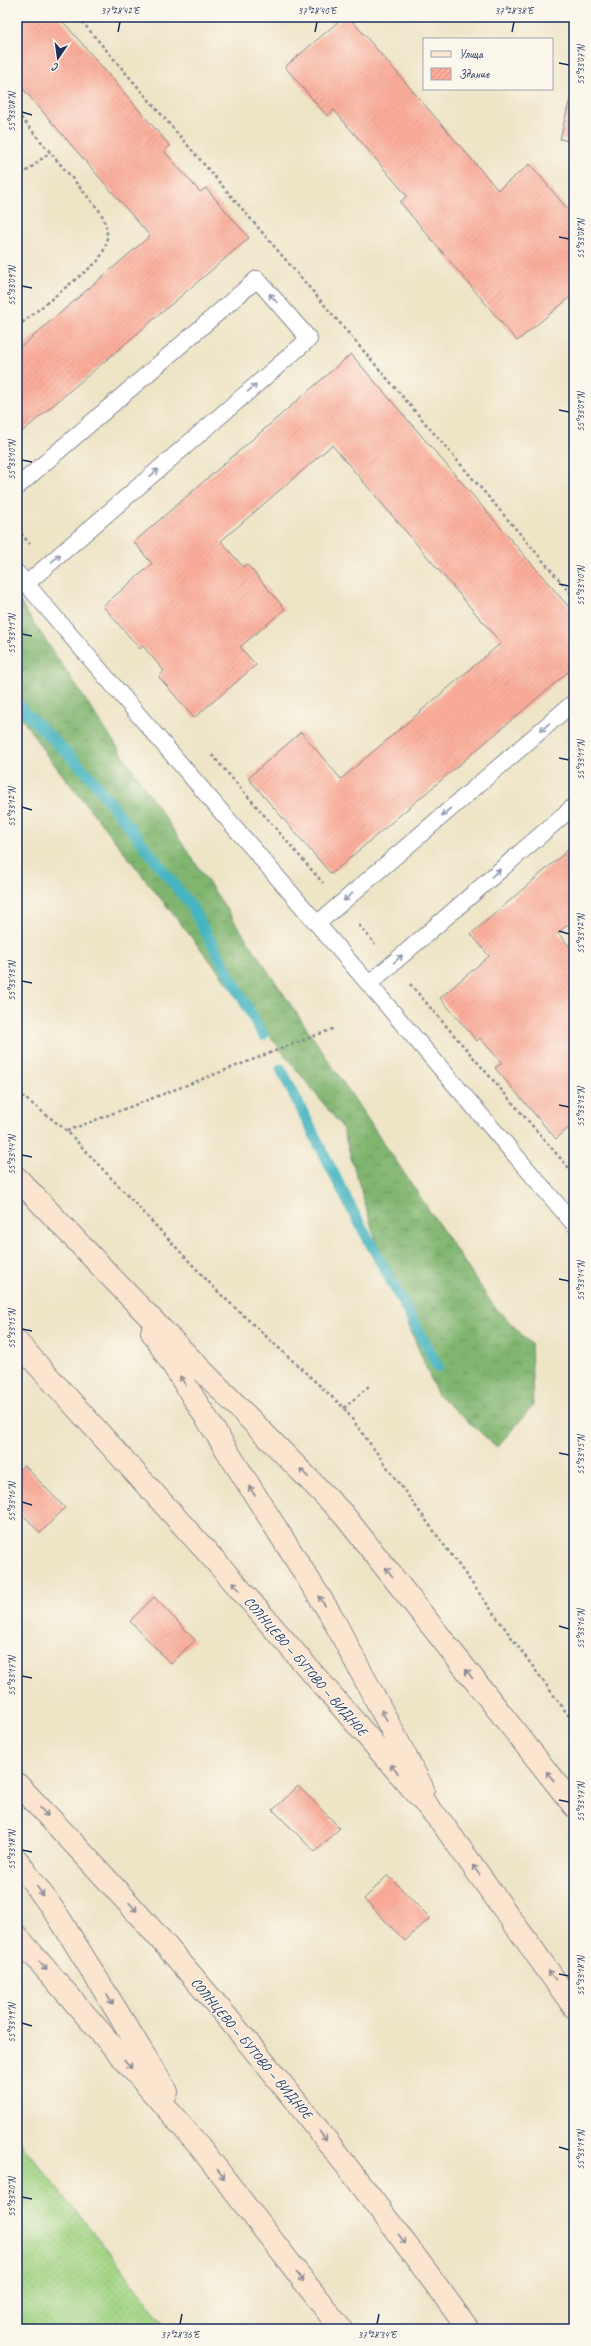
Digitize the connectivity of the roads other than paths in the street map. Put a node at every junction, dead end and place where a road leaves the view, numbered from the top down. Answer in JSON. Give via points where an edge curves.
{"nodes":[{"id":1,"x":17,"y":487,"type":"edge"},
{"id":2,"x":22,"y":578,"type":"edge"},
{"id":3,"x":574,"y":702,"type":"edge"},
{"id":4,"x":574,"y":806,"type":"edge"},
{"id":5,"x":317,"y":924,"type":"junction"},
{"id":6,"x":369,"y":984,"type":"junction"},
{"id":7,"x":17,"y":1178,"type":"edge"},
{"id":8,"x":574,"y":1224,"type":"edge"},
{"id":9,"x":130,"y":1297,"type":"junction"},
{"id":10,"x":17,"y":1342,"type":"edge"},
{"id":11,"x":17,"y":1784,"type":"edge"},
{"id":12,"x":574,"y":1806,"type":"edge"},
{"id":13,"x":442,"y":1823,"type":"junction"},
{"id":14,"x":17,"y":1860,"type":"edge"},
{"id":15,"x":17,"y":1936,"type":"edge"},
{"id":16,"x":574,"y":2007,"type":"edge"},
{"id":17,"x":200,"y":2147,"type":"junction"},
{"id":18,"x":341,"y":2329,"type":"edge"},
{"id":19,"x":468,"y":2329,"type":"edge"}],
"edges":[{"from":2,"to":1,"type":"lane","one_way":true,"via":[[48,565],[309,339],[258,279]]},
{"from":2,"to":5,"type":"lane"},
{"from":3,"to":5,"type":"lane","one_way":true},
{"from":6,"to":4,"type":"lane","one_way":true},
{"from":5,"to":6,"type":"lane"},
{"from":6,"to":8,"type":"lane"},
{"from":7,"to":9,"type":"main road"},
{"from":12,"to":9,"type":"main road","one_way":true,"via":[[343,1514]]},
{"from":13,"to":9,"type":"main road","one_way":true,"via":[[331,1614]]},
{"from":13,"to":10,"type":"main road","name":"СОЛНЦЕВО — БУТОВО — ВИДНОЕ","one_way":true,"via":[[210,1556]]},
{"from":11,"to":19,"type":"main road","name":"СОЛНЦЕВО — БУТОВО — ВИДНОЕ","one_way":true,"via":[[156,1933],[305,2111]]},
{"from":16,"to":13,"type":"main road","name":"СОЛНЦЕВО — БУТОВО — ВИДНОЕ","one_way":true},
{"from":14,"to":17,"type":"main road","one_way":true,"via":[[58,1916]]},
{"from":15,"to":17,"type":"main road","one_way":true},
{"from":17,"to":18,"type":"main road","one_way":true}]}
